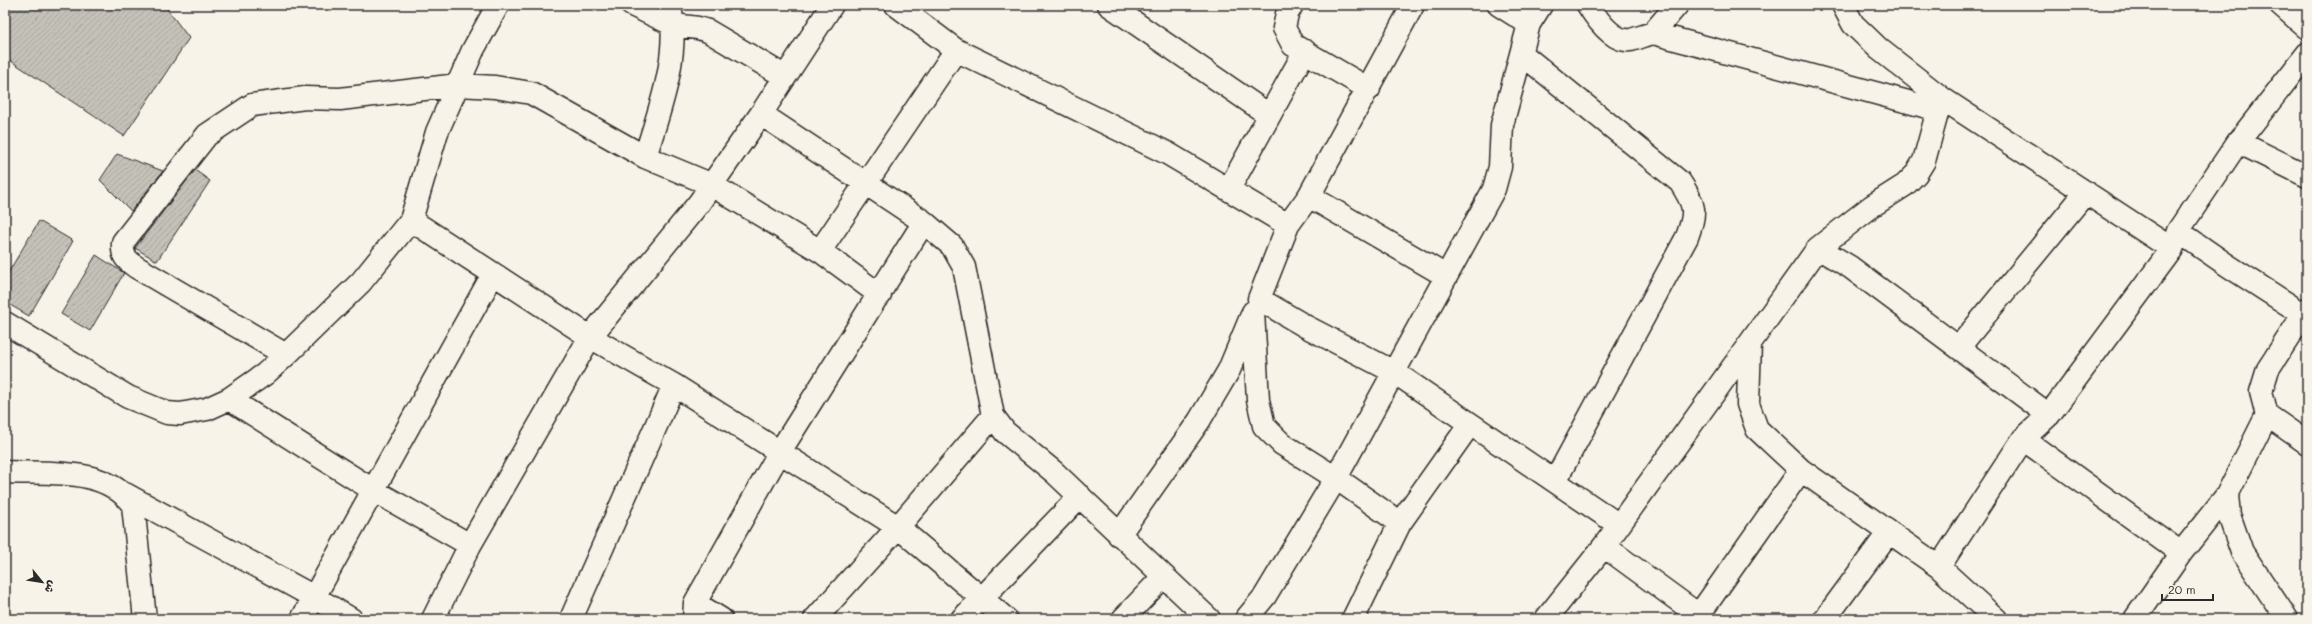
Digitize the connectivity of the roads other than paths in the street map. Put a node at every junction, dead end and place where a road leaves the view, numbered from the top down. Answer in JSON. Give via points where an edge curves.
{"nodes":[{"id":1,"x":498,"y":5,"type":"edge"},
{"id":2,"x":632,"y":5,"type":"edge"},
{"id":3,"x":832,"y":5,"type":"edge"},
{"id":4,"x":896,"y":5,"type":"edge"},
{"id":5,"x":1109,"y":5,"type":"edge"},
{"id":6,"x":1292,"y":5,"type":"edge"},
{"id":7,"x":1413,"y":5,"type":"edge"},
{"id":8,"x":1499,"y":5,"type":"edge"},
{"id":9,"x":1541,"y":5,"type":"edge"},
{"id":10,"x":1588,"y":5,"type":"edge"},
{"id":11,"x":1677,"y":5,"type":"edge"},
{"id":12,"x":1843,"y":5,"type":"edge"},
{"id":13,"x":2281,"y":5,"type":"edge"},
{"id":14,"x":672,"y":15,"type":"edge"},
{"id":15,"x":1529,"y":24,"type":"junction"},
{"id":16,"x":2307,"y":28,"type":"edge"},
{"id":17,"x":1653,"y":33,"type":"junction"},
{"id":18,"x":956,"y":50,"type":"junction"},
{"id":19,"x":1305,"y":51,"type":"junction"},
{"id":20,"x":1522,"y":54,"type":"junction"},
{"id":21,"x":2307,"y":54,"type":"edge"},
{"id":22,"x":784,"y":76,"type":"junction"},
{"id":23,"x":458,"y":85,"type":"junction"},
{"id":24,"x":1369,"y":89,"type":"junction"},
{"id":25,"x":1941,"y":105,"type":"junction"},
{"id":26,"x":761,"y":114,"type":"junction"},
{"id":27,"x":1269,"y":115,"type":"junction"},
{"id":28,"x":2238,"y":142,"type":"junction"},
{"id":29,"x":645,"y":157,"type":"junction"},
{"id":30,"x":2307,"y":176,"type":"edge"},
{"id":31,"x":867,"y":182,"type":"junction"},
{"id":32,"x":710,"y":184,"type":"junction"},
{"id":33,"x":1229,"y":189,"type":"junction"},
{"id":34,"x":2086,"y":192,"type":"junction"},
{"id":35,"x":1309,"y":196,"type":"junction"},
{"id":36,"x":411,"y":220,"type":"junction"},
{"id":37,"x":924,"y":222,"type":"junction"},
{"id":38,"x":1288,"y":225,"type":"junction"},
{"id":39,"x":2175,"y":240,"type":"junction"},
{"id":40,"x":1818,"y":248,"type":"junction"},
{"id":41,"x":820,"y":251,"type":"junction"},
{"id":42,"x":493,"y":274,"type":"junction"},
{"id":43,"x":1446,"y":276,"type":"junction"},
{"id":44,"x":880,"y":295,"type":"junction"},
{"id":45,"x":1256,"y":306,"type":"junction"},
{"id":46,"x":2305,"y":311,"type":"edge"},
{"id":47,"x":5,"y":323,"type":"edge"},
{"id":48,"x":590,"y":337,"type":"junction"},
{"id":49,"x":1750,"y":343,"type":"junction"},
{"id":50,"x":1959,"y":347,"type":"junction"},
{"id":51,"x":286,"y":355,"type":"junction"},
{"id":52,"x":1394,"y":372,"type":"junction"},
{"id":53,"x":674,"y":385,"type":"junction"},
{"id":54,"x":229,"y":399,"type":"junction"},
{"id":55,"x":2049,"y":415,"type":"junction"},
{"id":56,"x":2267,"y":415,"type":"junction"},
{"id":57,"x":993,"y":416,"type":"junction"},
{"id":58,"x":1470,"y":424,"type":"junction"},
{"id":59,"x":2023,"y":439,"type":"junction"},
{"id":60,"x":2307,"y":443,"type":"edge"},
{"id":61,"x":779,"y":453,"type":"junction"},
{"id":62,"x":1801,"y":470,"type":"junction"},
{"id":63,"x":5,"y":472,"type":"edge"},
{"id":64,"x":1336,"y":478,"type":"junction"},
{"id":65,"x":1555,"y":481,"type":"junction"},
{"id":66,"x":373,"y":490,"type":"junction"},
{"id":67,"x":125,"y":494,"type":"junction"},
{"id":68,"x":1080,"y":496,"type":"junction"},
{"id":69,"x":2227,"y":496,"type":"junction"},
{"id":70,"x":1400,"y":523,"type":"junction"},
{"id":71,"x":1619,"y":525,"type":"junction"},
{"id":72,"x":898,"y":527,"type":"junction"},
{"id":73,"x":1889,"y":532,"type":"junction"},
{"id":74,"x":1119,"y":535,"type":"junction"},
{"id":75,"x":470,"y":545,"type":"junction"},
{"id":76,"x":1604,"y":546,"type":"junction"},
{"id":77,"x":2181,"y":553,"type":"junction"},
{"id":78,"x":1939,"y":567,"type":"junction"},
{"id":79,"x":1164,"y":577,"type":"junction"},
{"id":80,"x":314,"y":597,"type":"junction"},
{"id":81,"x":982,"y":597,"type":"junction"},
{"id":82,"x":695,"y":611,"type":"edge"},
{"id":83,"x":1699,"y":618,"type":"edge"},
{"id":84,"x":145,"y":619,"type":"edge"},
{"id":85,"x":302,"y":619,"type":"edge"},
{"id":86,"x":351,"y":619,"type":"edge"},
{"id":87,"x":433,"y":619,"type":"edge"},
{"id":88,"x":571,"y":619,"type":"edge"},
{"id":89,"x":721,"y":619,"type":"edge"},
{"id":90,"x":815,"y":619,"type":"edge"},
{"id":91,"x":962,"y":619,"type":"edge"},
{"id":92,"x":1006,"y":619,"type":"edge"},
{"id":93,"x":1123,"y":619,"type":"edge"},
{"id":94,"x":1209,"y":619,"type":"edge"},
{"id":95,"x":1246,"y":619,"type":"edge"},
{"id":96,"x":1353,"y":619,"type":"edge"},
{"id":97,"x":1546,"y":619,"type":"edge"},
{"id":98,"x":1825,"y":619,"type":"edge"},
{"id":99,"x":1996,"y":619,"type":"edge"},
{"id":100,"x":2135,"y":619,"type":"edge"},
{"id":101,"x":2287,"y":619,"type":"edge"}],
"edges":[{"from":1,"to":23,"type":"street","via":[[473,50]]},
{"from":2,"to":14,"type":"street"},
{"from":3,"to":22,"type":"street"},
{"from":4,"to":18,"type":"street"},
{"from":5,"to":27,"type":"street"},
{"from":6,"to":19,"type":"street","via":[[1284,28],[1293,46]]},
{"from":7,"to":24,"type":"street"},
{"from":8,"to":15,"type":"street"},
{"from":9,"to":15,"type":"street"},
{"from":10,"to":17,"type":"street","via":[[1595,17],[1614,36],[1630,40]]},
{"from":11,"to":17,"type":"street"},
{"from":12,"to":25,"type":"street","via":[[1853,24]]},
{"from":13,"to":16,"type":"street"},
{"from":14,"to":22,"type":"street","via":[[708,31]]},
{"from":14,"to":29,"type":"street","via":[[668,83]]},
{"from":15,"to":20,"type":"street"},
{"from":17,"to":25,"type":"street"},
{"from":18,"to":31,"type":"street"},
{"from":18,"to":33,"type":"street","via":[[1167,153]]},
{"from":19,"to":24,"type":"street"},
{"from":19,"to":27,"type":"street"},
{"from":20,"to":43,"type":"street","via":[[1502,125],[1500,167],[1494,189]]},
{"from":20,"to":65,"type":"street","via":[[1680,182],[1691,198],[1694,217],[1687,237]]},
{"from":21,"to":28,"type":"street"},
{"from":22,"to":26,"type":"street"},
{"from":23,"to":29,"type":"street","via":[[495,87],[531,94]]},
{"from":23,"to":36,"type":"street","via":[[437,132]]},
{"from":23,"to":51,"type":"street","via":[[340,99],[305,98],[252,105],[207,134],[123,242],[122,254],[136,267]]},
{"from":24,"to":35,"type":"street"},
{"from":25,"to":34,"type":"street"},
{"from":25,"to":40,"type":"street","via":[[1924,161],[1916,174],[1905,185],[1872,206]]},
{"from":26,"to":31,"type":"street"},
{"from":26,"to":32,"type":"street"},
{"from":27,"to":33,"type":"street"},
{"from":28,"to":30,"type":"street"},
{"from":28,"to":39,"type":"street"},
{"from":29,"to":32,"type":"street"},
{"from":31,"to":37,"type":"street"},
{"from":31,"to":41,"type":"street"},
{"from":32,"to":41,"type":"street"},
{"from":32,"to":48,"type":"street","via":[[699,204]]},
{"from":33,"to":38,"type":"street"},
{"from":34,"to":39,"type":"street"},
{"from":34,"to":50,"type":"street"},
{"from":35,"to":38,"type":"street"},
{"from":35,"to":43,"type":"street"},
{"from":36,"to":42,"type":"street"},
{"from":36,"to":51,"type":"street","via":[[361,282]]},
{"from":37,"to":44,"type":"street"},
{"from":37,"to":57,"type":"street","via":[[952,246],[964,267]]},
{"from":38,"to":45,"type":"street"},
{"from":39,"to":46,"type":"street","via":[[2227,265]]},
{"from":39,"to":55,"type":"street"},
{"from":40,"to":49,"type":"street"},
{"from":40,"to":50,"type":"street","via":[[1850,267]]},
{"from":41,"to":44,"type":"street"},
{"from":42,"to":48,"type":"street"},
{"from":42,"to":66,"type":"street"},
{"from":43,"to":52,"type":"street"},
{"from":44,"to":61,"type":"street"},
{"from":45,"to":52,"type":"street","via":[[1305,326]]},
{"from":45,"to":64,"type":"street","via":[[1258,400],[1264,426],[1282,444]]},
{"from":45,"to":74,"type":"street","via":[[1229,370],[1199,421]]},
{"from":46,"to":56,"type":"street","via":[[2294,332],[2268,369],[2261,392]]},
{"from":47,"to":54,"type":"street","via":[[128,396],[167,413],[180,414],[207,409]]},
{"from":48,"to":53,"type":"street"},
{"from":48,"to":75,"type":"street"},
{"from":49,"to":62,"type":"street","via":[[1748,404],[1757,429]]},
{"from":49,"to":71,"type":"street"},
{"from":50,"to":55,"type":"street"},
{"from":51,"to":54,"type":"street","via":[[265,374]]},
{"from":52,"to":58,"type":"street"},
{"from":52,"to":64,"type":"street"},
{"from":53,"to":61,"type":"street"},
{"from":53,"to":88,"type":"street"},
{"from":54,"to":66,"type":"street"},
{"from":55,"to":59,"type":"street"},
{"from":56,"to":60,"type":"street"},
{"from":56,"to":69,"type":"street"},
{"from":57,"to":68,"type":"street","via":[[1005,432]]},
{"from":57,"to":72,"type":"street"},
{"from":58,"to":65,"type":"street"},
{"from":58,"to":70,"type":"street"},
{"from":59,"to":77,"type":"street"},
{"from":59,"to":78,"type":"street"},
{"from":61,"to":72,"type":"street"},
{"from":61,"to":82,"type":"street"},
{"from":62,"to":73,"type":"street"},
{"from":62,"to":83,"type":"street"},
{"from":63,"to":67,"type":"street","via":[[93,477]]},
{"from":64,"to":70,"type":"street"},
{"from":64,"to":95,"type":"street","via":[[1266,596]]},
{"from":65,"to":71,"type":"street"},
{"from":66,"to":75,"type":"street"},
{"from":66,"to":80,"type":"street"},
{"from":67,"to":80,"type":"street"},
{"from":67,"to":84,"type":"street","via":[[133,505]]},
{"from":68,"to":74,"type":"street"},
{"from":68,"to":81,"type":"street"},
{"from":69,"to":77,"type":"street"},
{"from":69,"to":101,"type":"street","via":[[2229,515],[2242,552]]},
{"from":70,"to":96,"type":"street"},
{"from":71,"to":76,"type":"street"},
{"from":72,"to":81,"type":"street"},
{"from":72,"to":90,"type":"street"},
{"from":73,"to":78,"type":"street"},
{"from":73,"to":98,"type":"street"},
{"from":74,"to":79,"type":"street"},
{"from":75,"to":87,"type":"street"},
{"from":76,"to":83,"type":"street"},
{"from":76,"to":97,"type":"street"},
{"from":77,"to":100,"type":"street"},
{"from":78,"to":99,"type":"street"},
{"from":79,"to":93,"type":"street"},
{"from":79,"to":94,"type":"street"},
{"from":80,"to":85,"type":"street"},
{"from":80,"to":86,"type":"street"},
{"from":81,"to":91,"type":"street"},
{"from":81,"to":92,"type":"street"},
{"from":82,"to":89,"type":"street"}]}
